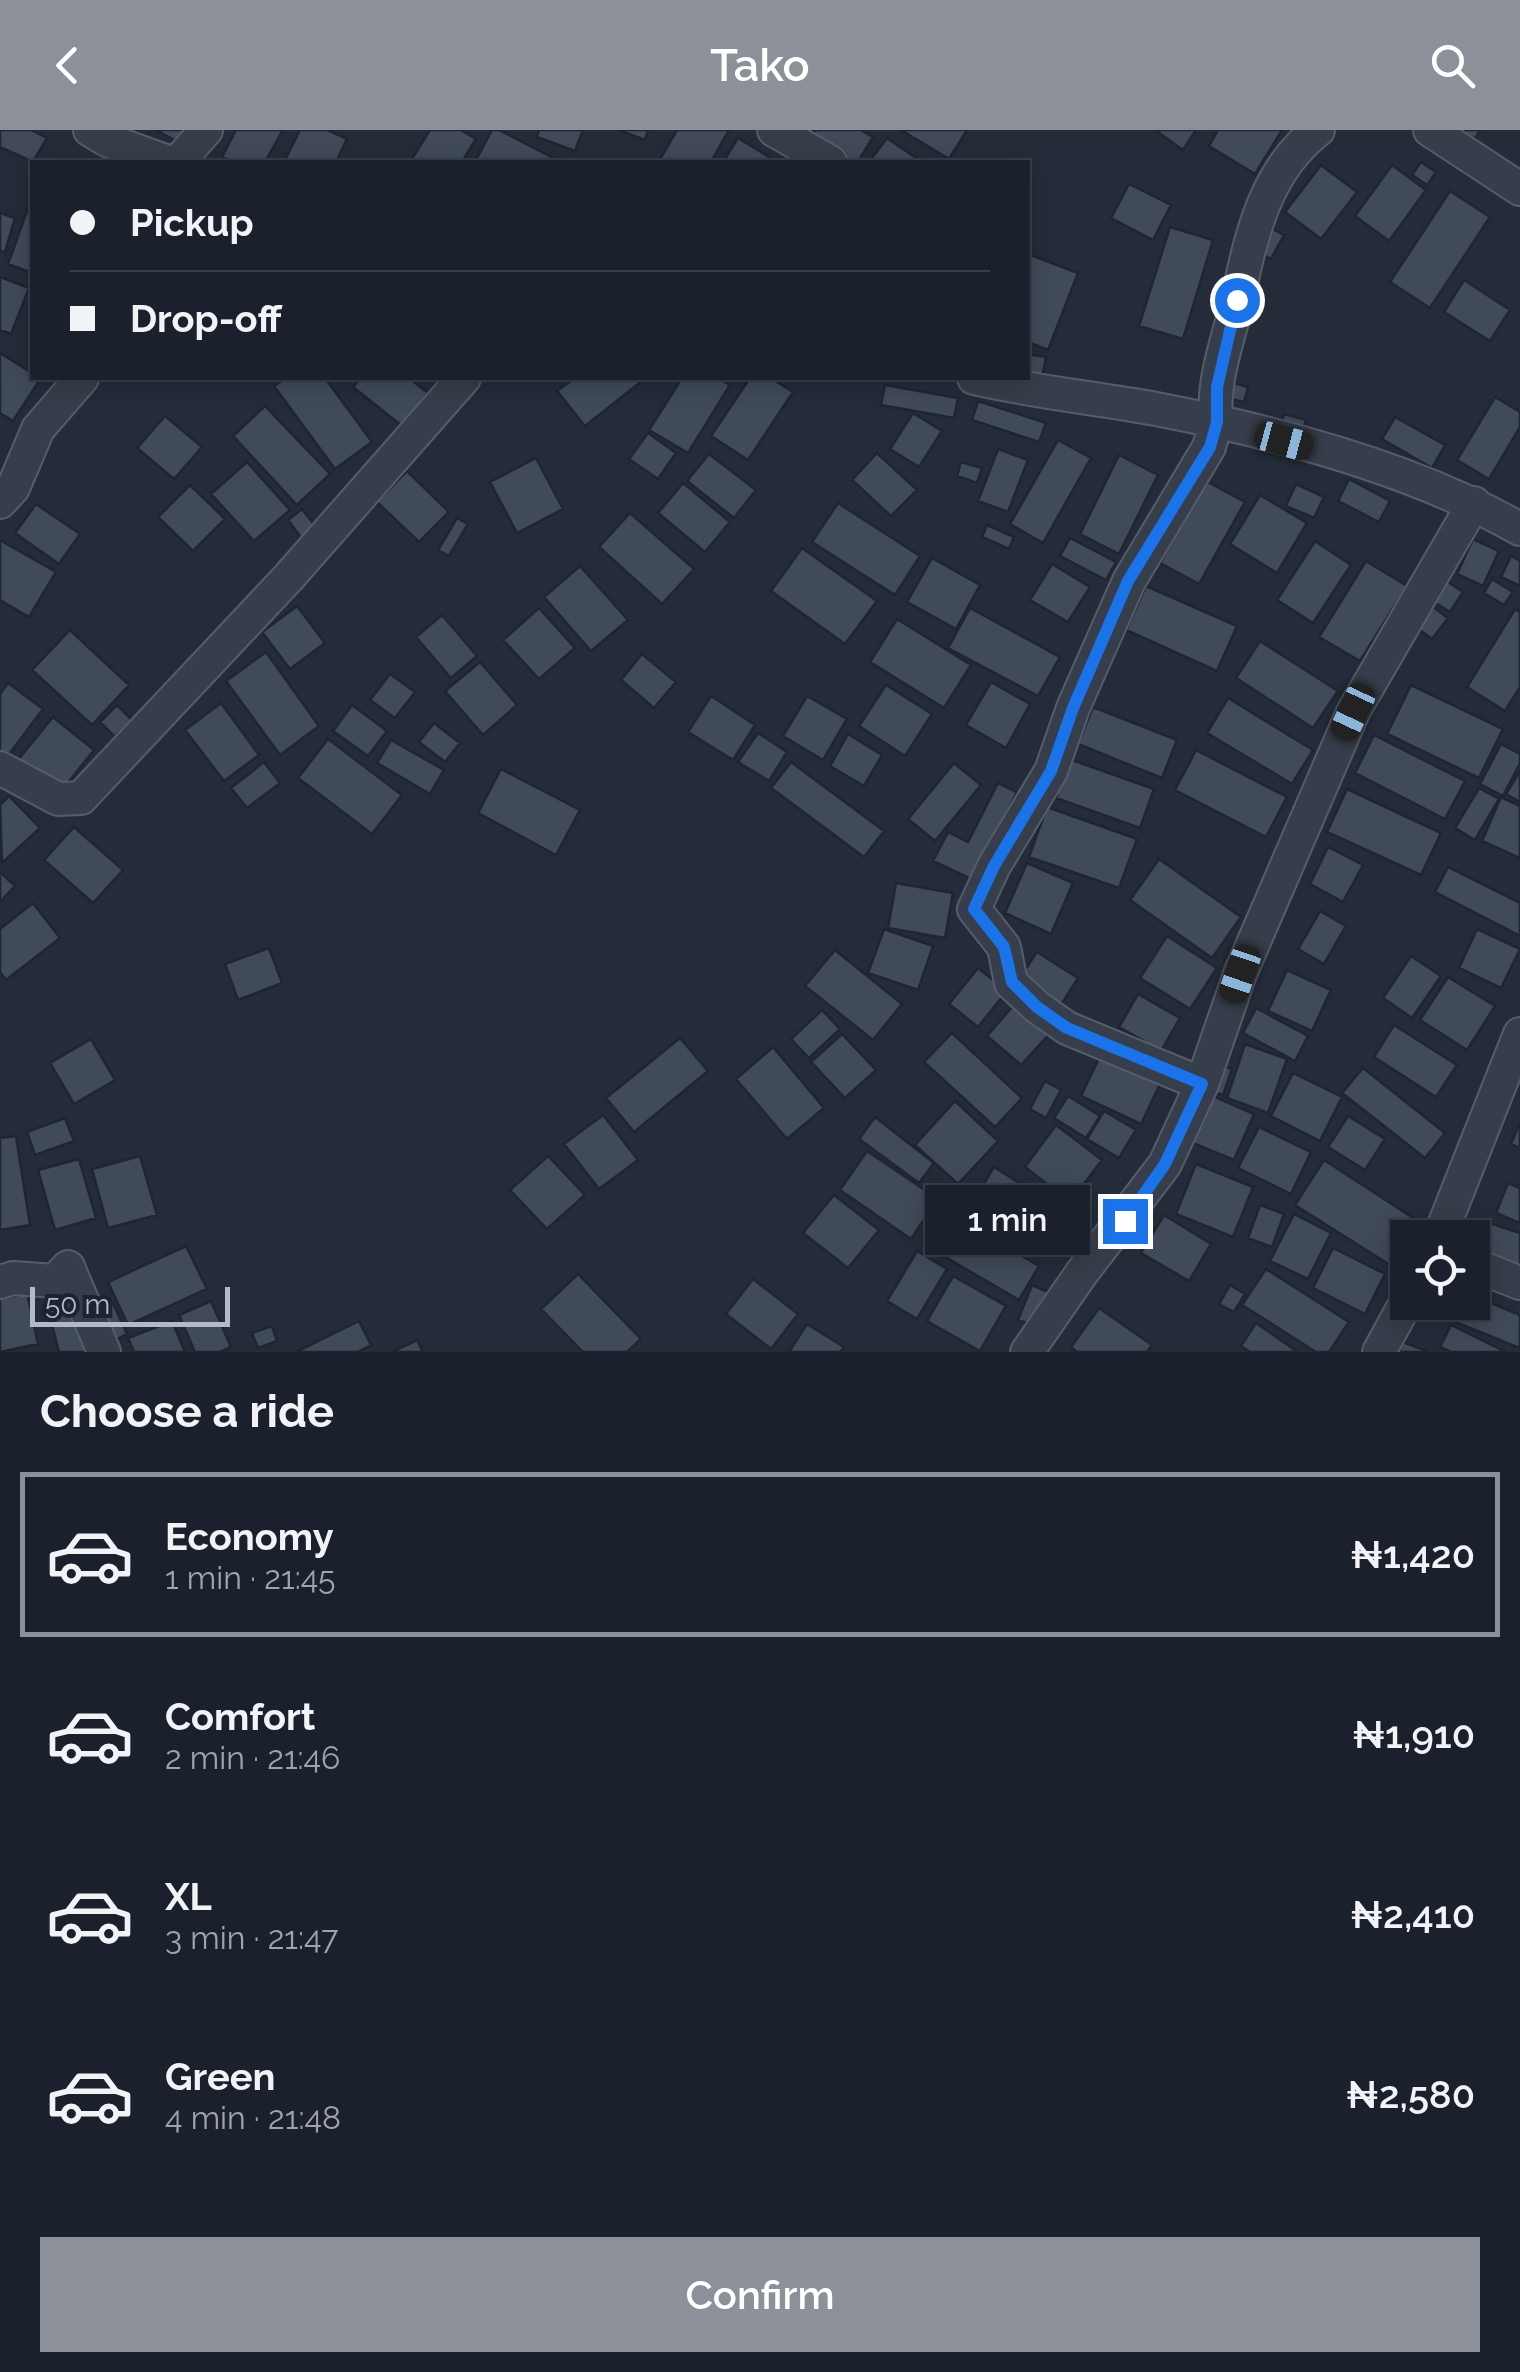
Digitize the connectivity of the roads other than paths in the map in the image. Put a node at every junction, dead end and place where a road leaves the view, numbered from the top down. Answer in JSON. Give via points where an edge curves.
{"nodes":[{"id":1,"x":90,"y":130,"type":"edge"},
{"id":2,"x":206,"y":130,"type":"edge"},
{"id":3,"x":774,"y":130,"type":"edge"},
{"id":4,"x":1318,"y":130,"type":"edge"},
{"id":5,"x":1430,"y":130,"type":"edge"},
{"id":6,"x":162,"y":160,"type":"edge"},
{"id":7,"x":180,"y":160,"type":"edge"},
{"id":8,"x":826,"y":160,"type":"edge"},
{"id":9,"x":1520,"y":189,"type":"edge"},
{"id":10,"x":80,"y":380,"type":"edge"},
{"id":11,"x":462,"y":380,"type":"edge"},
{"id":12,"x":985,"y":380,"type":"edge"},
{"id":13,"x":1206,"y":420,"type":"junction"},
{"id":14,"x":0,"y":502,"type":"edge"},
{"id":15,"x":1474,"y":503,"type":"junction"},
{"id":16,"x":1520,"y":528,"type":"edge"},
{"id":17,"x":0,"y":768,"type":"edge"},
{"id":18,"x":1520,"y":1034,"type":"edge"},
{"id":19,"x":1202,"y":1084,"type":"junction"},
{"id":20,"x":1446,"y":1220,"type":"edge"},
{"id":21,"x":1490,"y":1271,"type":"edge"},
{"id":22,"x":0,"y":1282,"type":"edge"},
{"id":23,"x":1520,"y":1283,"type":"edge"},
{"id":24,"x":1396,"y":1320,"type":"edge"},
{"id":25,"x":104,"y":1352,"type":"edge"},
{"id":26,"x":1027,"y":1352,"type":"edge"},
{"id":27,"x":1379,"y":1352,"type":"edge"}],
"edges":[{"from":1,"to":6,"type":"street"},
{"from":2,"to":7,"type":"street"},
{"from":3,"to":8,"type":"street"},
{"from":4,"to":13,"type":"street","via":[[1284,165],[1265,199]]},
{"from":5,"to":9,"type":"street"},
{"from":10,"to":14,"type":"street","via":[[38,429],[13,488]]},
{"from":11,"to":17,"type":"street","via":[[81,798],[58,800]]},
{"from":12,"to":13,"type":"street"},
{"from":13,"to":15,"type":"street","via":[[1385,468]]},
{"from":13,"to":19,"type":"street","via":[[1210,447],[1128,581],[1051,771],[974,909],[1004,947],[1012,982],[1037,1007],[1067,1028]]},
{"from":15,"to":16,"type":"street"},
{"from":15,"to":19,"type":"street","via":[[1353,712],[1240,974]]},
{"from":18,"to":20,"type":"street"},
{"from":19,"to":26,"type":"street","via":[[1165,1164]]},
{"from":21,"to":23,"type":"street"},
{"from":22,"to":25,"type":"street","via":[[55,1281],[68,1267]]},
{"from":24,"to":27,"type":"street"}]}
